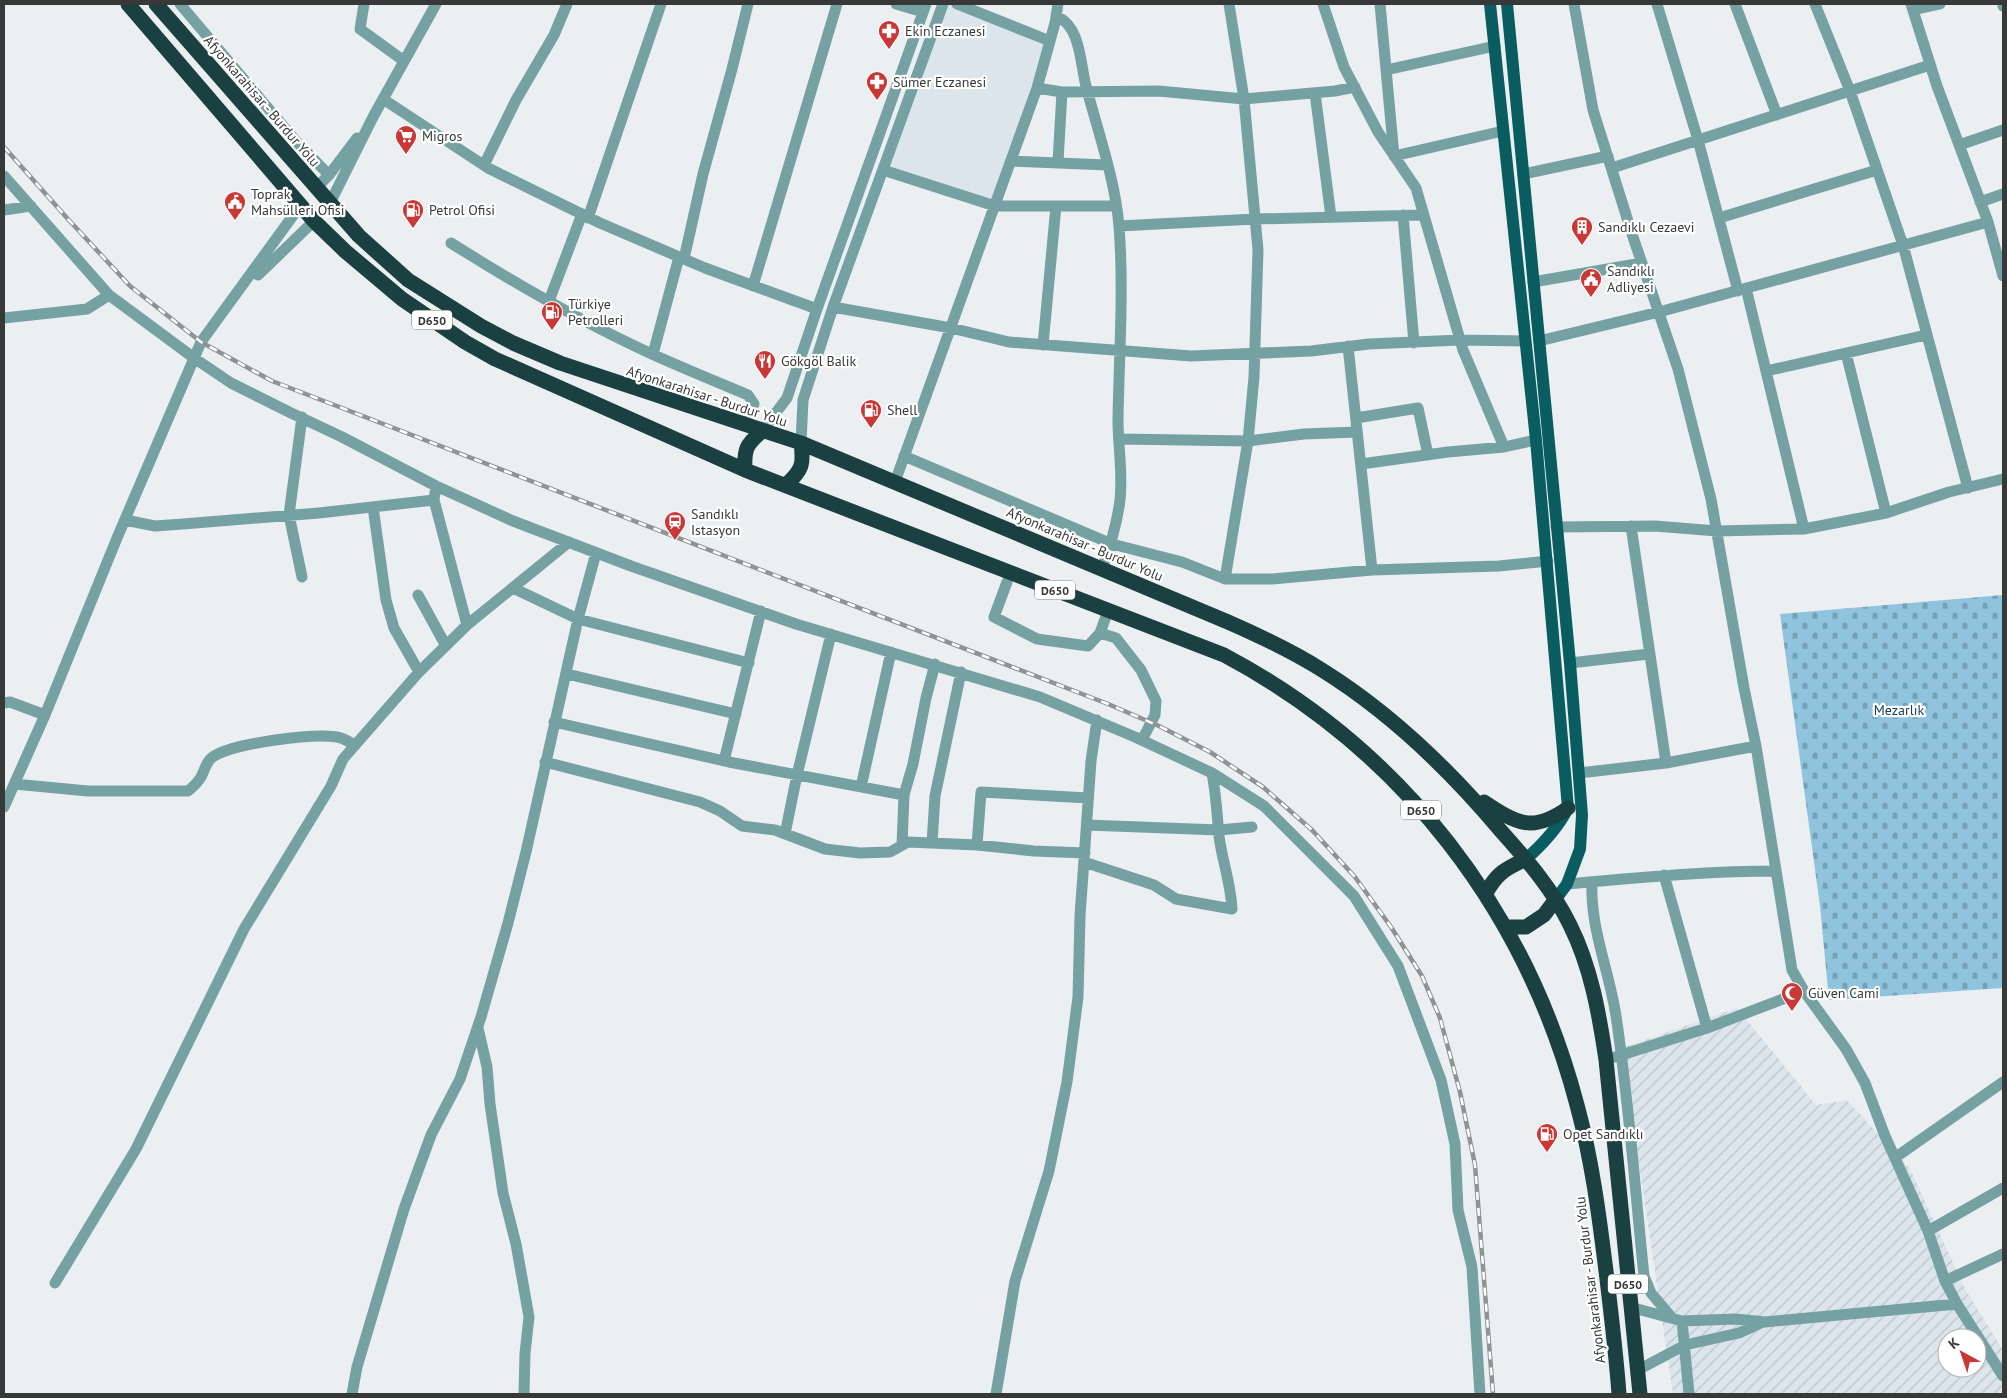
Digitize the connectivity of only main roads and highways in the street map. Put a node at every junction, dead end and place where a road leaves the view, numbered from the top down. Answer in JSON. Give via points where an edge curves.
{"nodes":[{"id":1,"x":128,"y":4,"type":"edge"},
{"id":2,"x":156,"y":4,"type":"edge"},
{"id":3,"x":1490,"y":4,"type":"edge"},
{"id":4,"x":1507,"y":4,"type":"edge"},
{"id":5,"x":316,"y":188,"type":"junction"},
{"id":6,"x":330,"y":203,"type":"junction"},
{"id":7,"x":300,"y":206,"type":"junction"},
{"id":8,"x":314,"y":221,"type":"junction"},
{"id":9,"x":762,"y":432,"type":"junction"},
{"id":10,"x":801,"y":443,"type":"junction"},
{"id":11,"x":746,"y":470,"type":"junction"},
{"id":12,"x":786,"y":485,"type":"junction"},
{"id":13,"x":1468,"y":792,"type":"junction"},
{"id":14,"x":1568,"y":808,"type":"junction"},
{"id":15,"x":1526,"y":859,"type":"junction"},
{"id":16,"x":1486,"y":893,"type":"junction"},
{"id":17,"x":1556,"y":899,"type":"junction"},
{"id":18,"x":1505,"y":927,"type":"junction"},
{"id":19,"x":1619,"y":1394,"type":"edge"},
{"id":20,"x":1640,"y":1394,"type":"edge"}],
"edges":[{"from":1,"to":7,"type":"highway","name":"Afyonkarahisar - Burdur Yolu","number":"D650"},
{"from":2,"to":5,"type":"highway","name":"Afyonkarahisar - Burdur Yolu","number":"D650"},
{"from":3,"to":14,"type":"main road","via":[[1548,562]]},
{"from":4,"to":17,"type":"main road","via":[[1579,773],[1580,849],[1567,884]]},
{"from":5,"to":6,"type":"highway","name":"Afyonkarahisar - Burdur Yolu","number":"D650"},
{"from":5,"to":7,"type":"highway"},
{"from":6,"to":8,"type":"highway"},
{"from":6,"to":9,"type":"highway","name":"Afyonkarahisar - Burdur Yolu","number":"D650","via":[[359,236],[408,280],[505,338],[560,364]]},
{"from":7,"to":8,"type":"highway","name":"Afyonkarahisar - Burdur Yolu","number":"D650"},
{"from":8,"to":11,"type":"highway","name":"Afyonkarahisar - Burdur Yolu","number":"D650","via":[[402,299],[465,342],[495,359]]},
{"from":9,"to":10,"type":"highway","name":"Afyonkarahisar - Burdur Yolu","number":"D650"},
{"from":9,"to":11,"type":"highway","via":[[750,442],[744,454]]},
{"from":10,"to":12,"type":"highway","via":[[803,462],[798,474]]},
{"from":10,"to":13,"type":"highway","name":"Afyonkarahisar - Burdur Yolu","number":"D650","via":[[1275,644],[1360,695],[1426,749]]},
{"from":11,"to":12,"type":"highway","name":"Afyonkarahisar - Burdur Yolu","number":"D650"},
{"from":12,"to":16,"type":"highway","name":"Afyonkarahisar - Burdur Yolu","number":"D650","via":[[1202,645],[1251,669],[1354,743],[1405,792]]},
{"from":13,"to":14,"type":"highway","via":[[1508,818],[1525,823],[1541,823]]},
{"from":13,"to":15,"type":"highway","name":"Afyonkarahisar - Burdur Yolu","number":"D650"},
{"from":14,"to":15,"type":"main road","via":[[1542,845]]},
{"from":15,"to":16,"type":"highway","via":[[1494,878]]},
{"from":15,"to":17,"type":"highway","name":"Afyonkarahisar - Burdur Yolu","number":"D650"},
{"from":16,"to":18,"type":"highway","name":"Afyonkarahisar - Burdur Yolu","number":"D650"},
{"from":17,"to":18,"type":"highway","via":[[1544,915],[1526,927]]},
{"from":17,"to":20,"type":"highway","name":"Afyonkarahisar - Burdur Yolu","number":"D650","via":[[1593,986],[1600,1020]]},
{"from":18,"to":19,"type":"highway","name":"Afyonkarahisar - Burdur Yolu","number":"D650","via":[[1529,970],[1551,1022],[1577,1105],[1598,1204]]}]}
